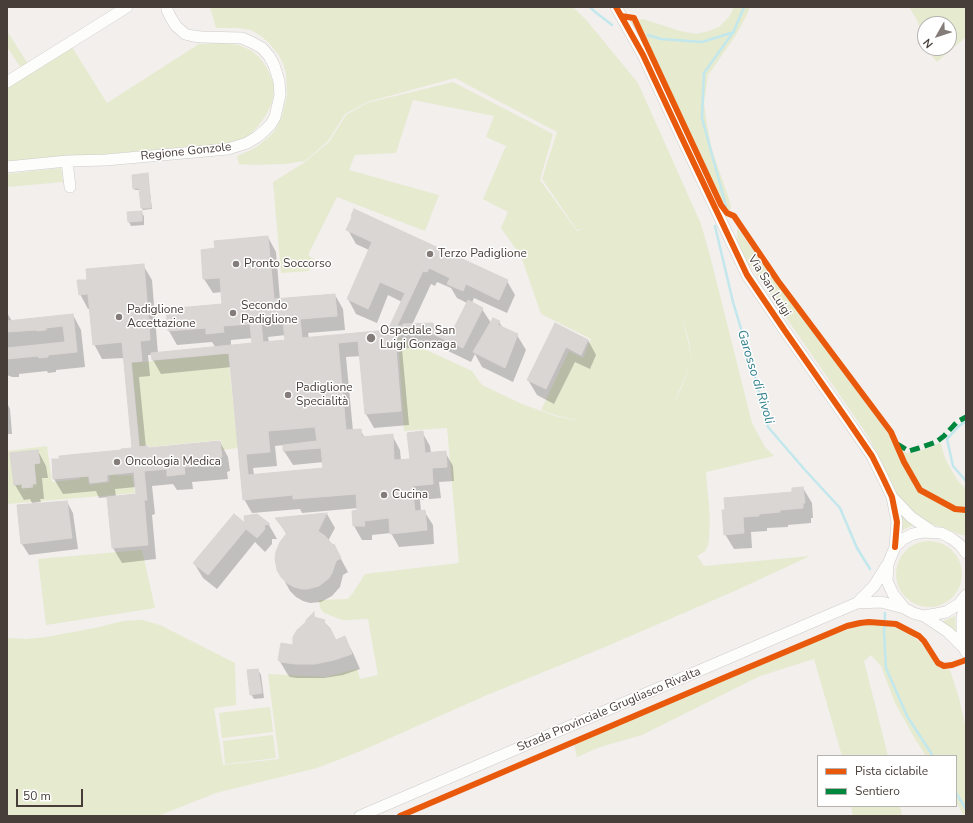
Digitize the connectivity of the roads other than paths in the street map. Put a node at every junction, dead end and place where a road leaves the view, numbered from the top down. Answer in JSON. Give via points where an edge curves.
{"nodes":[{"id":1,"x":127,"y":7,"type":"edge"},
{"id":2,"x":167,"y":7,"type":"edge"},
{"id":3,"x":616,"y":7,"type":"edge"},
{"id":4,"x":7,"y":82,"type":"edge"},
{"id":5,"x":67,"y":161,"type":"junction"},
{"id":6,"x":7,"y":167,"type":"edge"},
{"id":7,"x":70,"y":187,"type":"dead end"},
{"id":8,"x":892,"y":498,"type":"junction"},
{"id":9,"x":934,"y":532,"type":"junction"},
{"id":10,"x":966,"y":537,"type":"edge"},
{"id":11,"x":951,"y":538,"type":"junction"},
{"id":12,"x":895,"y":547,"type":"junction"},
{"id":13,"x":966,"y":553,"type":"edge"},
{"id":14,"x":888,"y":564,"type":"junction"},
{"id":15,"x":966,"y":596,"type":"edge"},
{"id":16,"x":857,"y":603,"type":"junction"},
{"id":17,"x":904,"y":608,"type":"junction"},
{"id":18,"x":924,"y":616,"type":"junction"},
{"id":19,"x":965,"y":650,"type":"edge"},
{"id":20,"x":360,"y":816,"type":"edge"}],
"edges":[{"from":1,"to":4,"type":"street"},
{"from":2,"to":5,"type":"street","name":"Regione Gonzole","via":[[176,26],[185,34],[242,38],[262,48],[274,65],[279,81],[280,95],[271,124],[247,143],[228,149]]},
{"from":3,"to":8,"type":"street","name":"Via San Luigi","via":[[643,55],[747,275],[872,456]]},
{"from":5,"to":6,"type":"street","name":"Regione Gonzole"},
{"from":5,"to":7,"type":"street"},
{"from":8,"to":9,"type":"street","name":"Via San Luigi","via":[[911,517]]},
{"from":8,"to":12,"type":"street","name":"Via San Luigi","via":[[896,522]]},
{"from":9,"to":11,"type":"street"},
{"from":9,"to":12,"type":"street","via":[[913,534]]},
{"from":10,"to":11,"type":"street"},
{"from":11,"to":13,"type":"street"},
{"from":12,"to":14,"type":"street"},
{"from":14,"to":16,"type":"street","name":"Strada Provinciale Grugliasco Rivalta","via":[[874,586]]},
{"from":14,"to":17,"type":"street","via":[[887,581],[892,594]]},
{"from":15,"to":18,"type":"street","via":[[946,612]]},
{"from":15,"to":19,"type":"street","via":[[962,618]]},
{"from":16,"to":17,"type":"street","name":"Strada Provinciale Grugliasco Rivalta","via":[[881,602]]},
{"from":16,"to":20,"type":"street","name":"Strada Provinciale Grugliasco Rivalta"},
{"from":17,"to":18,"type":"street","name":"Strada Provinciale Grugliasco Rivalta"},
{"from":18,"to":19,"type":"street","via":[[948,632]]}]}
